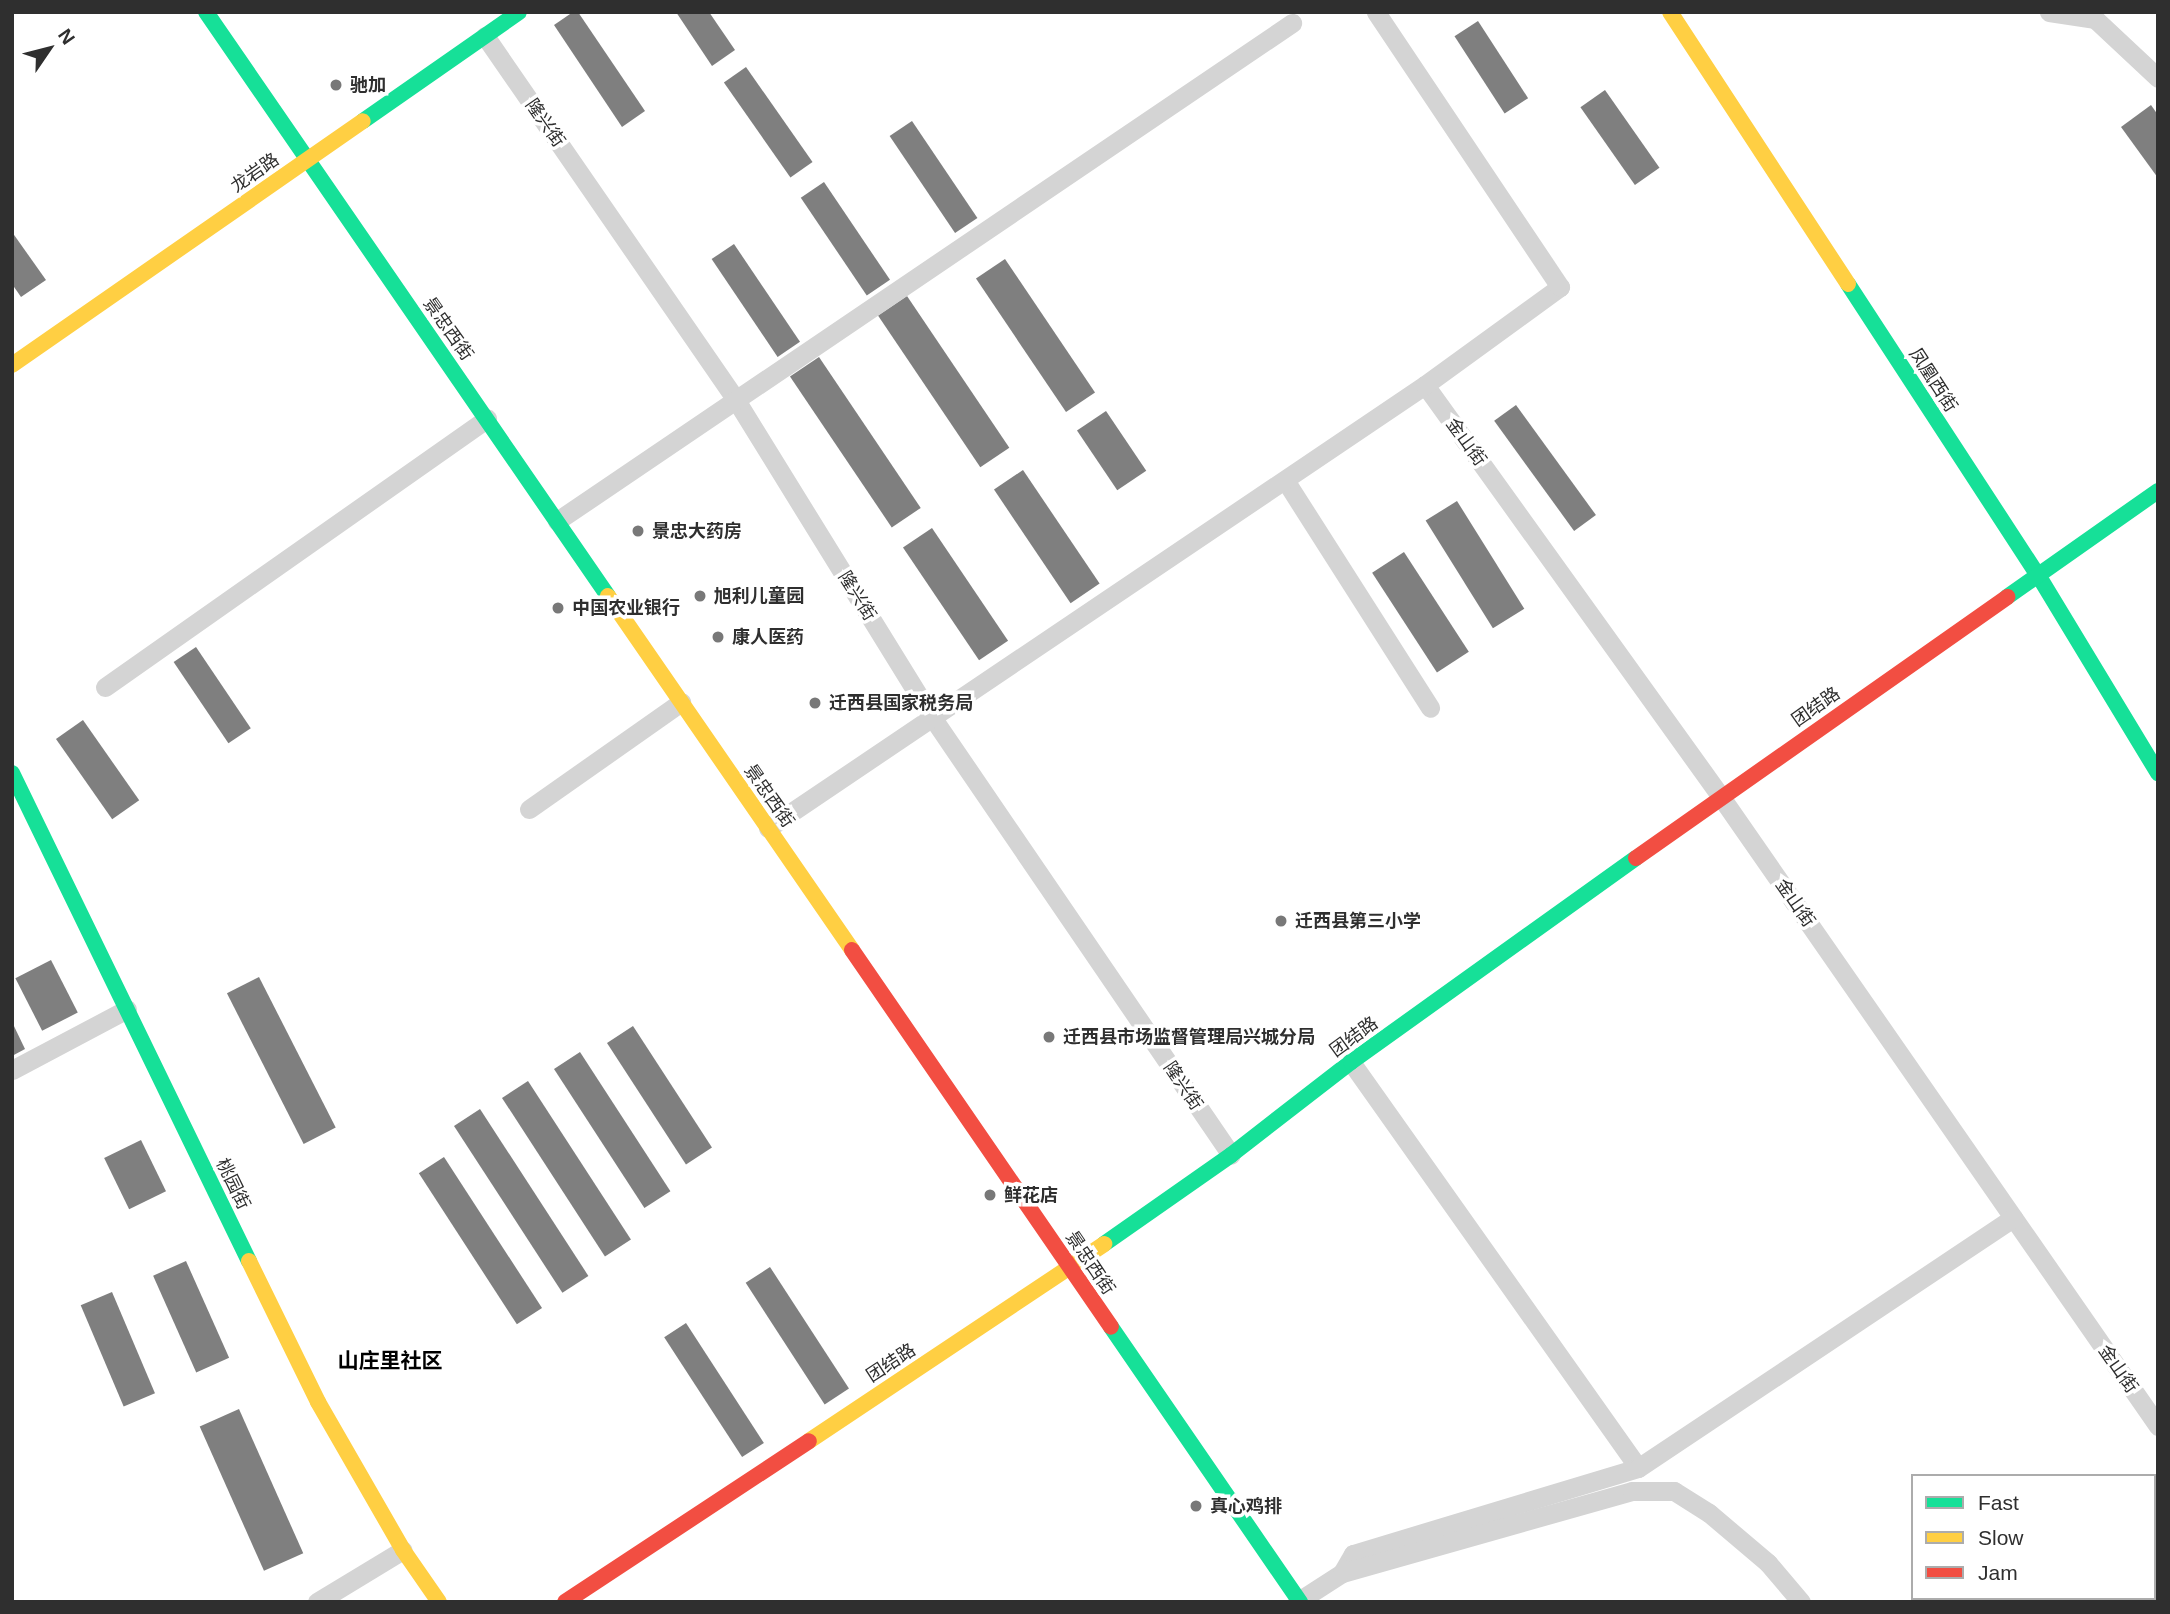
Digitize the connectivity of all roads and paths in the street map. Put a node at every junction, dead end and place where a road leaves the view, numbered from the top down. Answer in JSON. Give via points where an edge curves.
{"nodes":[{"id":1,"x":206,"y":12,"type":"edge"},
{"id":2,"x":519,"y":12,"type":"edge"},
{"id":3,"x":1376,"y":12,"type":"edge"},
{"id":4,"x":1670,"y":12,"type":"edge"},
{"id":5,"x":2049,"y":12,"type":"edge"},
{"id":6,"x":1292,"y":23,"type":"dead end"},
{"id":7,"x":485,"y":36,"type":"junction"},
{"id":8,"x":2158,"y":78,"type":"edge"},
{"id":9,"x":307,"y":160,"type":"junction"},
{"id":10,"x":12,"y":365,"type":"edge"},
{"id":11,"x":1425,"y":385,"type":"junction"},
{"id":12,"x":736,"y":400,"type":"junction"},
{"id":13,"x":486,"y":419,"type":"junction"},
{"id":14,"x":1285,"y":480,"type":"junction"},
{"id":15,"x":2158,"y":491,"type":"edge"},
{"id":16,"x":557,"y":521,"type":"junction"},
{"id":17,"x":2038,"y":575,"type":"junction"},
{"id":18,"x":105,"y":687,"type":"dead end"},
{"id":19,"x":681,"y":702,"type":"junction"},
{"id":20,"x":1430,"y":708,"type":"dead end"},
{"id":21,"x":932,"y":717,"type":"junction"},
{"id":22,"x":12,"y":773,"type":"edge"},
{"id":23,"x":2158,"y":773,"type":"edge"},
{"id":24,"x":1721,"y":797,"type":"junction"},
{"id":25,"x":529,"y":809,"type":"dead end"},
{"id":26,"x":768,"y":828,"type":"junction"},
{"id":27,"x":127,"y":1009,"type":"junction"},
{"id":28,"x":1351,"y":1062,"type":"junction"},
{"id":29,"x":12,"y":1070,"type":"edge"},
{"id":30,"x":1231,"y":1155,"type":"junction"},
{"id":31,"x":2013,"y":1218,"type":"junction"},
{"id":32,"x":1070,"y":1268,"type":"junction"},
{"id":33,"x":2158,"y":1426,"type":"edge"},
{"id":34,"x":1638,"y":1468,"type":"junction"},
{"id":35,"x":403,"y":1550,"type":"junction"},
{"id":36,"x":1342,"y":1573,"type":"junction"},
{"id":37,"x":1299,"y":1601,"type":"edge"},
{"id":38,"x":317,"y":1602,"type":"edge"},
{"id":39,"x":439,"y":1602,"type":"edge"},
{"id":40,"x":565,"y":1602,"type":"edge"},
{"id":41,"x":1801,"y":1602,"type":"edge"}],
"edges":[{"from":1,"to":9,"type":"street","name":"景忠西街"},
{"from":2,"to":7,"type":"street","name":"龙岩路"},
{"from":3,"to":11,"type":"street","via":[[1560,287]]},
{"from":4,"to":17,"type":"street","name":"凤凰西街"},
{"from":5,"to":8,"type":"street","via":[[2095,19]]},
{"from":6,"to":12,"type":"street"},
{"from":7,"to":9,"type":"street","name":"龙岩路"},
{"from":7,"to":12,"type":"street","name":"隆兴街"},
{"from":9,"to":10,"type":"street","name":"龙岩路"},
{"from":9,"to":13,"type":"street","name":"景忠西街"},
{"from":11,"to":14,"type":"street"},
{"from":11,"to":24,"type":"street","name":"金山街"},
{"from":12,"to":16,"type":"street"},
{"from":12,"to":21,"type":"street","name":"隆兴街"},
{"from":13,"to":16,"type":"street","name":"景忠西街"},
{"from":13,"to":18,"type":"street"},
{"from":14,"to":20,"type":"street"},
{"from":14,"to":21,"type":"street"},
{"from":15,"to":17,"type":"street","name":"团结路"},
{"from":16,"to":19,"type":"street","name":"景忠西街"},
{"from":17,"to":23,"type":"street","name":"凤凰西街"},
{"from":17,"to":24,"type":"street","name":"团结路"},
{"from":19,"to":25,"type":"street"},
{"from":19,"to":26,"type":"street","name":"景忠西街"},
{"from":21,"to":26,"type":"street"},
{"from":21,"to":30,"type":"street","name":"隆兴街"},
{"from":22,"to":27,"type":"street","name":"桃园街"},
{"from":24,"to":28,"type":"street","name":"团结路"},
{"from":24,"to":31,"type":"street","name":"金山街"},
{"from":26,"to":32,"type":"street","name":"景忠西街"},
{"from":27,"to":29,"type":"street"},
{"from":27,"to":35,"type":"street","name":"桃园街","via":[[318,1402]]},
{"from":28,"to":30,"type":"street","name":"团结路"},
{"from":28,"to":34,"type":"street"},
{"from":30,"to":32,"type":"street","name":"团结路"},
{"from":31,"to":33,"type":"street","name":"金山街"},
{"from":31,"to":34,"type":"street"},
{"from":32,"to":37,"type":"street","name":"景忠西街"},
{"from":32,"to":40,"type":"street","name":"团结路"},
{"from":34,"to":36,"type":"street","via":[[1353,1554]]},
{"from":35,"to":38,"type":"street"},
{"from":35,"to":39,"type":"street","name":"桃园街"},
{"from":36,"to":37,"type":"street"},
{"from":36,"to":41,"type":"street","via":[[1632,1491],[1674,1491],[1758,1554]]}]}
